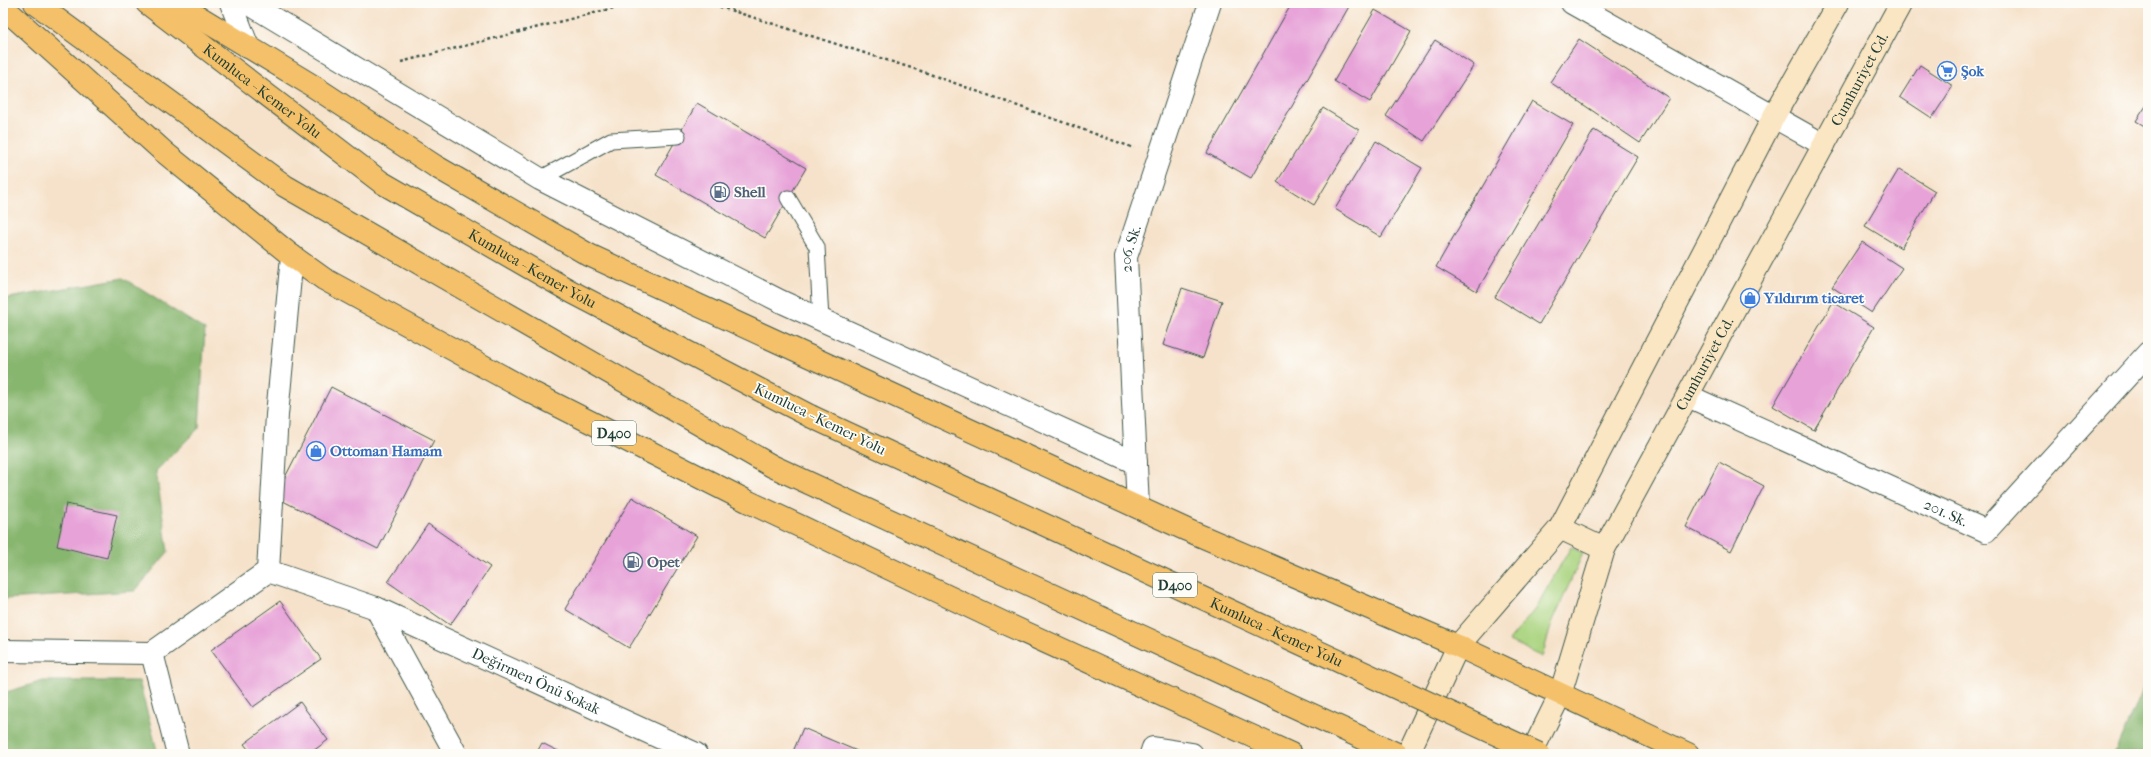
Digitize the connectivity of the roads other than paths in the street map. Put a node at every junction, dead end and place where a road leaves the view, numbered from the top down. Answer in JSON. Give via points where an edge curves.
{"nodes":[{"id":1,"x":34,"y":3,"type":"edge"},
{"id":2,"x":147,"y":3,"type":"edge"},
{"id":3,"x":176,"y":3,"type":"edge"},
{"id":4,"x":231,"y":3,"type":"edge"},
{"id":5,"x":248,"y":3,"type":"edge"},
{"id":6,"x":1210,"y":3,"type":"edge"},
{"id":7,"x":1572,"y":3,"type":"edge"},
{"id":8,"x":1838,"y":3,"type":"edge"},
{"id":9,"x":1901,"y":3,"type":"edge"},
{"id":10,"x":3,"y":7,"type":"edge"},
{"id":11,"x":248,"y":47,"type":"junction"},
{"id":12,"x":1774,"y":116,"type":"junction"},
{"id":13,"x":678,"y":136,"type":"dead end"},
{"id":14,"x":1824,"y":145,"type":"junction"},
{"id":15,"x":540,"y":178,"type":"junction"},
{"id":16,"x":788,"y":198,"type":"dead end"},
{"id":17,"x":292,"y":256,"type":"junction"},
{"id":18,"x":821,"y":320,"type":"junction"},
{"id":19,"x":2148,"y":353,"type":"edge"},
{"id":20,"x":1688,"y":396,"type":"junction"},
{"id":21,"x":1136,"y":463,"type":"junction"},
{"id":22,"x":1138,"y":507,"type":"junction"},
{"id":23,"x":1560,"y":528,"type":"junction"},
{"id":24,"x":1604,"y":549,"type":"junction"},
{"id":25,"x":268,"y":571,"type":"junction"},
{"id":26,"x":376,"y":608,"type":"junction"},
{"id":27,"x":1458,"y":646,"type":"junction"},
{"id":28,"x":3,"y":651,"type":"edge"},
{"id":29,"x":152,"y":653,"type":"junction"},
{"id":30,"x":1560,"y":695,"type":"junction"},
{"id":31,"x":178,"y":754,"type":"edge"},
{"id":32,"x":456,"y":754,"type":"edge"},
{"id":33,"x":696,"y":754,"type":"edge"},
{"id":34,"x":1151,"y":754,"type":"edge"},
{"id":35,"x":1192,"y":754,"type":"edge"},
{"id":36,"x":1291,"y":754,"type":"edge"},
{"id":37,"x":1397,"y":754,"type":"edge"},
{"id":38,"x":1408,"y":754,"type":"edge"},
{"id":39,"x":1531,"y":754,"type":"edge"},
{"id":40,"x":1539,"y":754,"type":"edge"},
{"id":41,"x":1688,"y":754,"type":"edge"}],
"edges":[{"from":1,"to":37,"type":"highway","via":[[285,186],[772,466]]},
{"from":2,"to":40,"type":"highway","name":"Kumluca - Kemer Yolu","number":"D400","bridge":true,"via":[[381,182],[570,291],[810,416]]},
{"from":3,"to":11,"type":"highway"},
{"from":4,"to":11,"type":"street"},
{"from":5,"to":15,"type":"street"},
{"from":6,"to":21,"type":"street","name":"206. Sk.","via":[[1126,257]]},
{"from":7,"to":12,"type":"street"},
{"from":8,"to":12,"type":"street"},
{"from":9,"to":14,"type":"street","name":"Cumhuriyet Cd."},
{"from":10,"to":17,"type":"highway","number":"D400","via":[[164,152]]},
{"from":11,"to":22,"type":"highway","via":[[435,166],[589,255]]},
{"from":12,"to":14,"type":"street"},
{"from":12,"to":23,"type":"street"},
{"from":13,"to":15,"type":"lane","via":[[611,140]]},
{"from":14,"to":20,"type":"street","name":"Cumhuriyet Cd."},
{"from":15,"to":18,"type":"street"},
{"from":16,"to":18,"type":"lane","via":[[817,247]]},
{"from":17,"to":25,"type":"street","via":[[277,415]]},
{"from":17,"to":36,"type":"highway","number":"D400","via":[[324,279],[529,391],[749,502]]},
{"from":18,"to":21,"type":"street"},
{"from":19,"to":20,"type":"street","name":"201. Sk.","via":[[1986,530]]},
{"from":20,"to":24,"type":"street","name":"Cumhuriyet Cd."},
{"from":21,"to":22,"type":"street","name":"206. Sk."},
{"from":22,"to":27,"type":"highway"},
{"from":23,"to":24,"type":"street"},
{"from":23,"to":27,"type":"street"},
{"from":24,"to":30,"type":"street","name":"Cumhuriyet Cd."},
{"from":25,"to":26,"type":"street","name":"Değirmen Önü Sokak"},
{"from":25,"to":29,"type":"street"},
{"from":26,"to":32,"type":"street"},
{"from":26,"to":33,"type":"street","name":"Değirmen Önü Sokak"},
{"from":27,"to":30,"type":"highway"},
{"from":27,"to":38,"type":"street"},
{"from":28,"to":29,"type":"street"},
{"from":29,"to":31,"type":"street"},
{"from":30,"to":39,"type":"street","name":"Cumhuriyet Cd."},
{"from":30,"to":41,"type":"highway"},
{"from":34,"to":35,"type":"street","via":[[1153,748]]}]}
